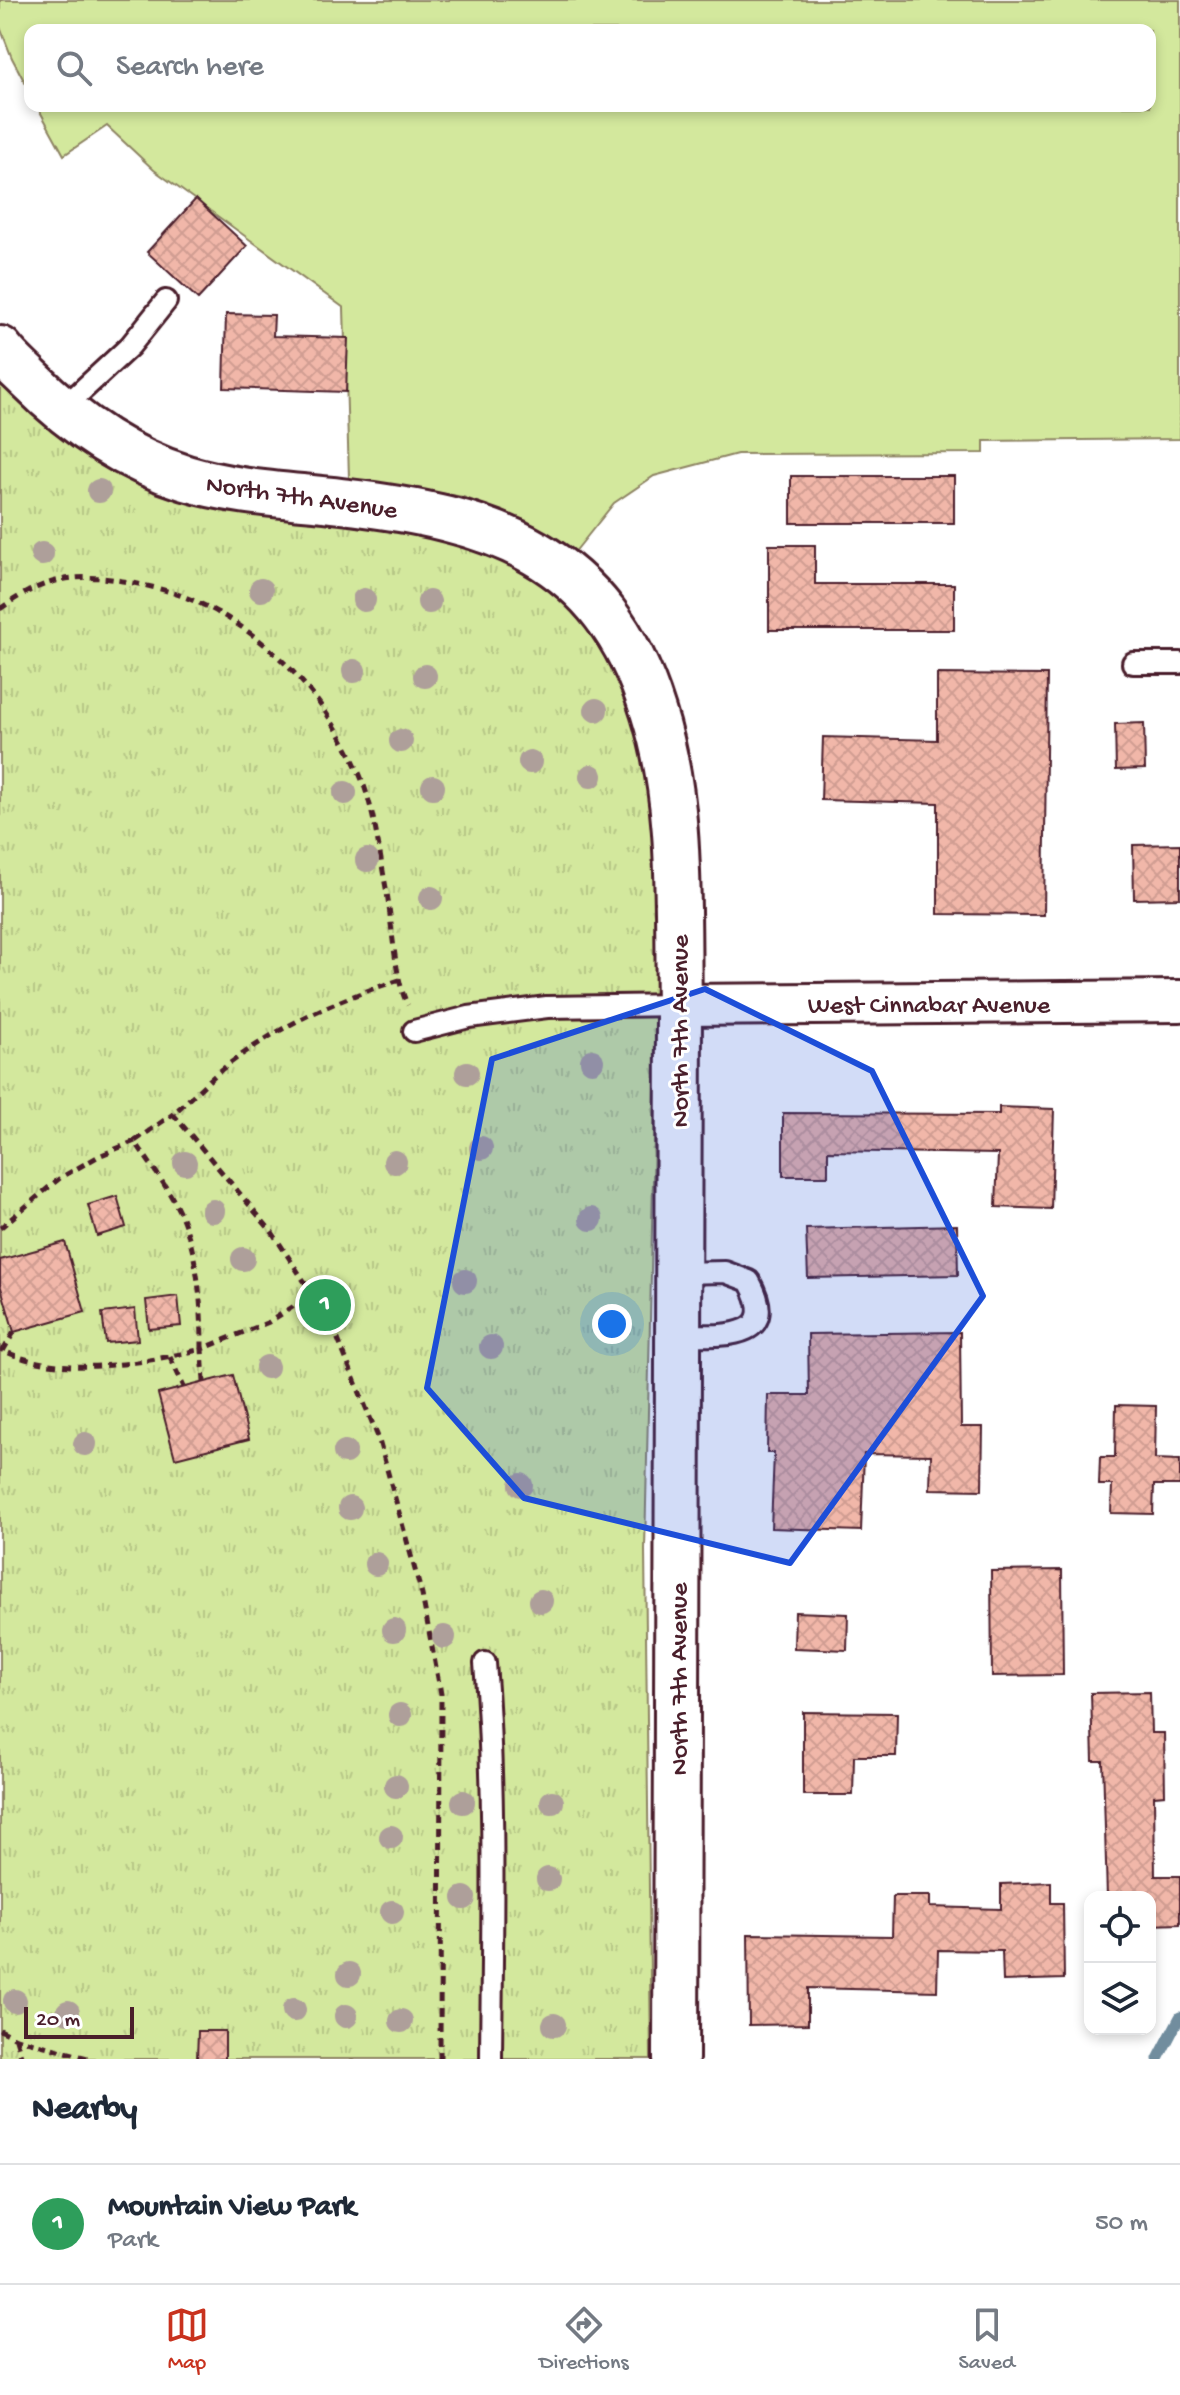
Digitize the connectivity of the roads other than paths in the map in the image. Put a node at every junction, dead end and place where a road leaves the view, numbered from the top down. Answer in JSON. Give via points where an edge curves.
{"nodes":[{"id":1,"x":166,"y":301,"type":"dead end"},
{"id":2,"x":0,"y":349,"type":"edge"},
{"id":3,"x":61,"y":410,"type":"junction"},
{"id":4,"x":1133,"y":663,"type":"dead end"},
{"id":5,"x":1180,"y":663,"type":"edge"},
{"id":6,"x":1180,"y":1001,"type":"edge"},
{"id":7,"x":679,"y":1005,"type":"junction"},
{"id":8,"x":414,"y":1031,"type":"dead end"},
{"id":9,"x":678,"y":1273,"type":"junction"},
{"id":10,"x":678,"y":1335,"type":"junction"},
{"id":11,"x":485,"y":1663,"type":"dead end"},
{"id":12,"x":491,"y":2059,"type":"edge"},
{"id":13,"x":676,"y":2059,"type":"edge"}],
"edges":[{"from":1,"to":3,"type":"lane","via":[[130,346]]},
{"from":2,"to":3,"type":"street","name":"North 7th Avenue"},
{"from":3,"to":7,"type":"street","name":"North 7th Avenue","via":[[121,452],[185,478],[452,518],[505,535],[574,579],[620,633],[642,677],[662,743],[677,859]]},
{"from":4,"to":5,"type":"lane"},
{"from":6,"to":7,"type":"street","name":"West Cinnabar Avenue"},
{"from":7,"to":8,"type":"lane","via":[[547,1007],[469,1017]]},
{"from":7,"to":9,"type":"street","name":"North 7th Avenue"},
{"from":9,"to":10,"type":"street","name":"North 7th Avenue"},
{"from":9,"to":10,"type":"lane","via":[[725,1272],[749,1281],[757,1295],[758,1315],[753,1327],[740,1334]]},
{"from":10,"to":13,"type":"street","name":"North 7th Avenue"},
{"from":11,"to":12,"type":"lane"}]}
